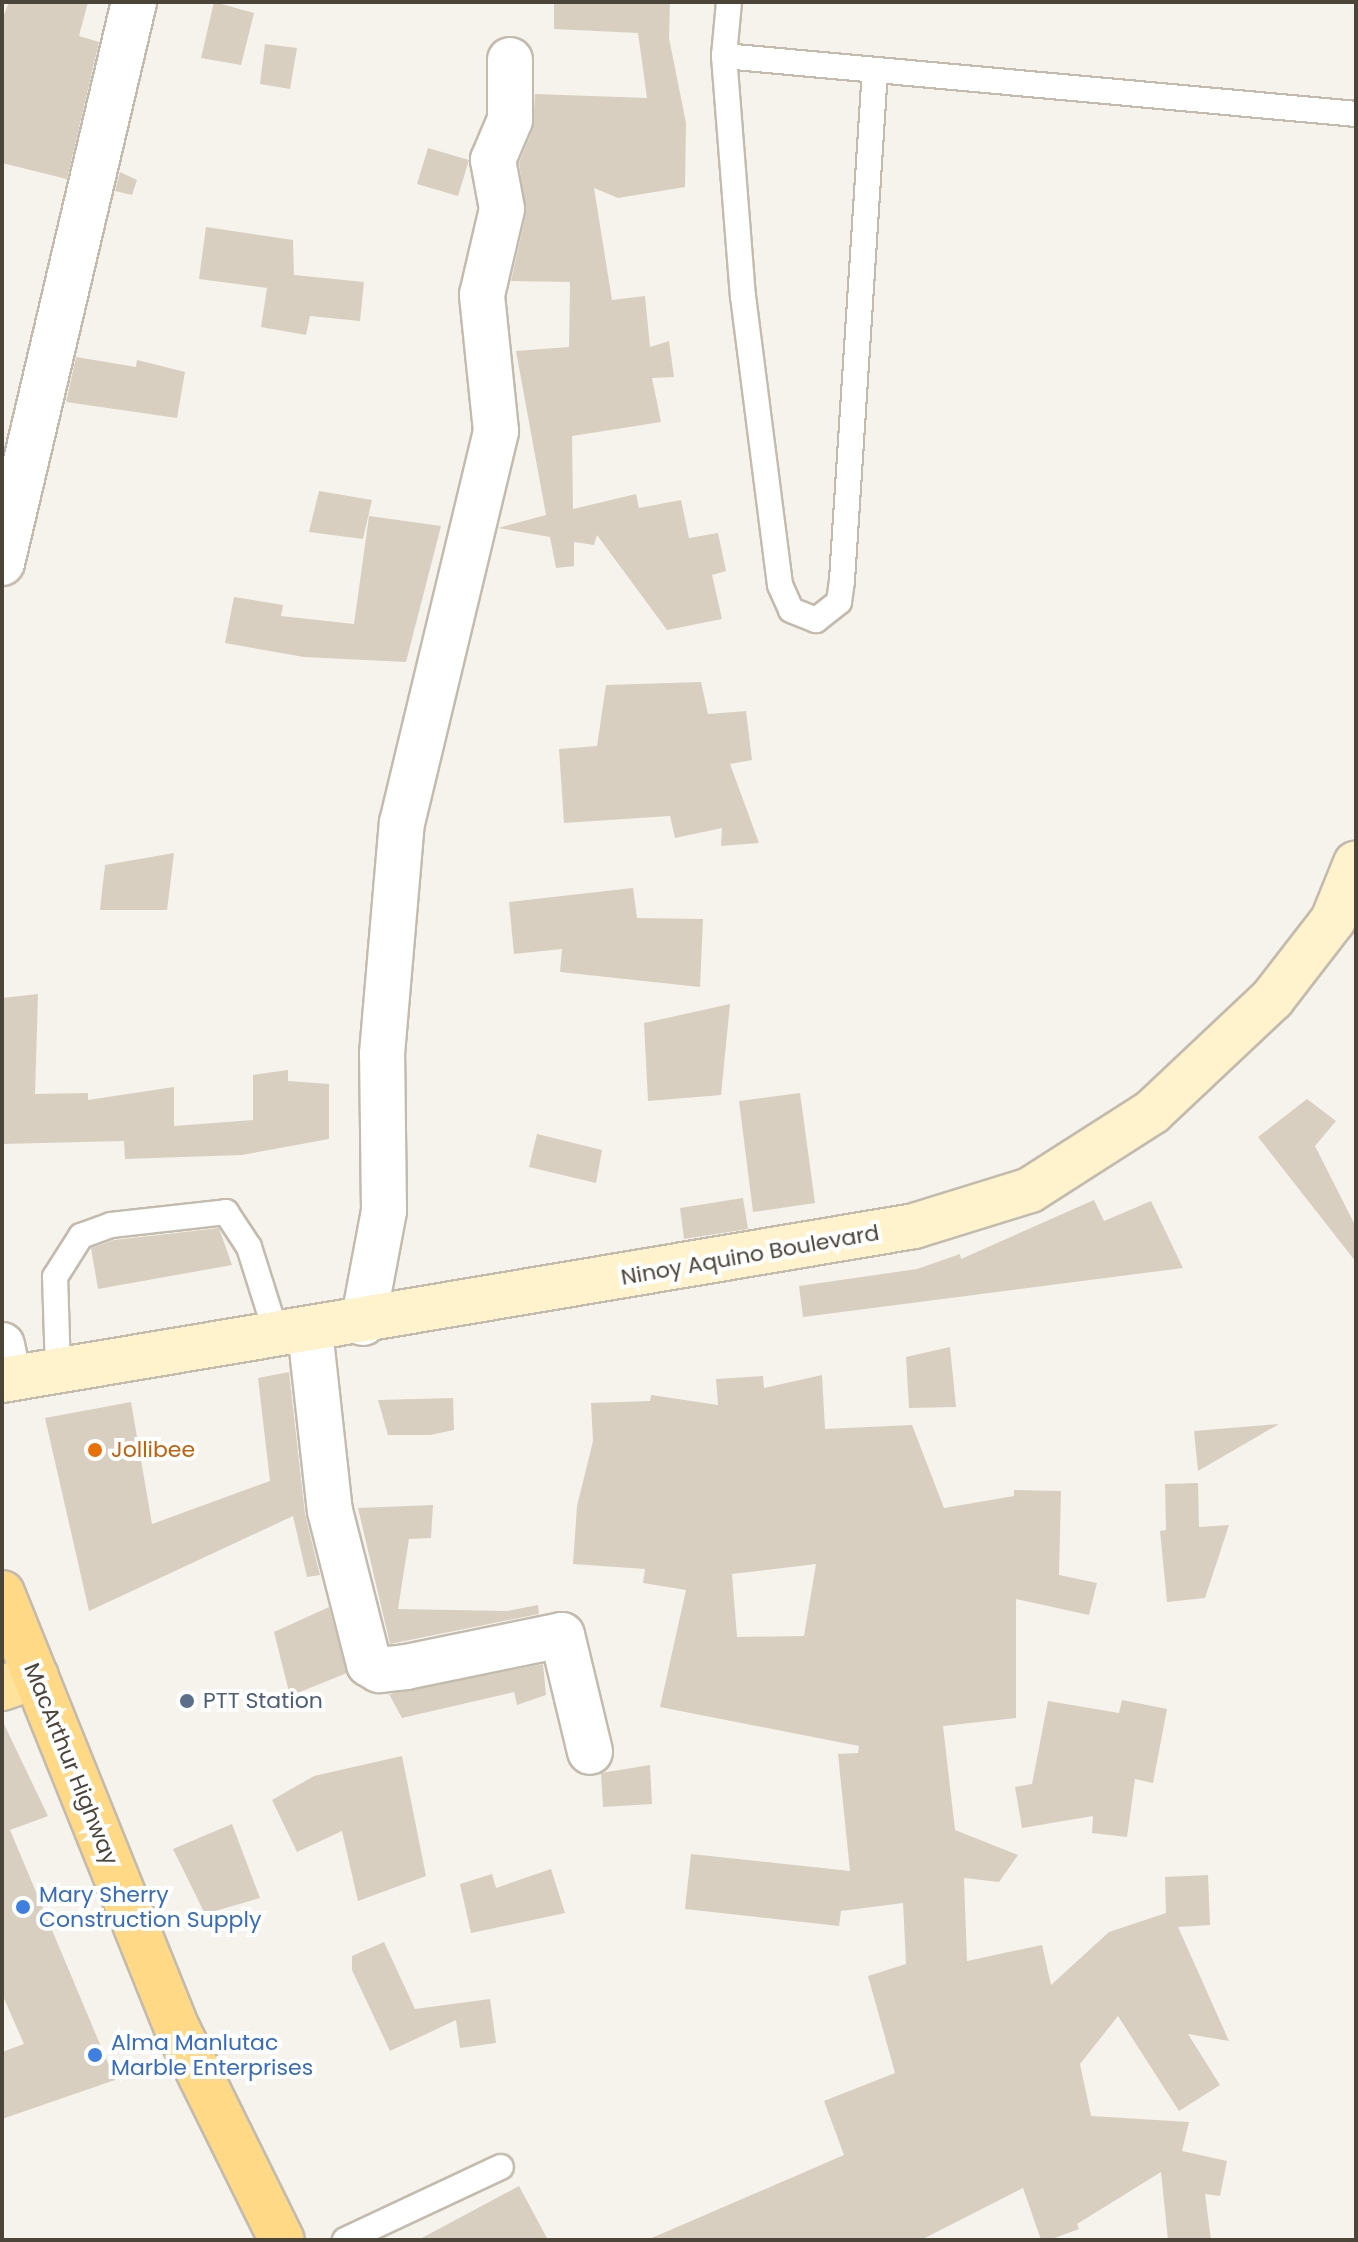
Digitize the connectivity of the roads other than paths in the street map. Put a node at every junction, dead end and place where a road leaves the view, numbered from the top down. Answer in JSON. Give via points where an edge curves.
{"nodes":[{"id":1,"x":134,"y":2,"type":"edge"},
{"id":2,"x":729,"y":2,"type":"edge"},
{"id":3,"x":724,"y":56,"type":"junction"},
{"id":4,"x":510,"y":60,"type":"dead end"},
{"id":5,"x":875,"y":70,"type":"junction"},
{"id":6,"x":1356,"y":114,"type":"edge"},
{"id":7,"x":2,"y":563,"type":"edge"},
{"id":8,"x":1356,"y":863,"type":"edge"},
{"id":9,"x":363,"y":1323,"type":"junction"},
{"id":10,"x":294,"y":1333,"type":"junction"},
{"id":11,"x":4,"y":1368,"type":"edge"},
{"id":12,"x":58,"y":1371,"type":"junction"},
{"id":13,"x":2,"y":1593,"type":"edge"},
{"id":14,"x":19,"y":1682,"type":"edge"},
{"id":15,"x":590,"y":1752,"type":"dead end"},
{"id":16,"x":501,"y":2167,"type":"dead end"},
{"id":17,"x":282,"y":2240,"type":"edge"},
{"id":18,"x":345,"y":2240,"type":"edge"}],
"edges":[{"from":1,"to":7,"type":"street"},
{"from":2,"to":3,"type":"lane"},
{"from":3,"to":5,"type":"lane"},
{"from":3,"to":5,"type":"lane","via":[[743,296],[780,585],[791,610],[816,620],[839,602],[842,580]]},
{"from":4,"to":9,"type":"street","via":[[510,120],[493,160],[502,209],[482,295],[496,431],[402,823],[382,1054],[384,1211]]},
{"from":5,"to":6,"type":"lane"},
{"from":8,"to":9,"type":"main road","name":"Ninoy Aquino Boulevard","via":[[1333,920],[1272,999],[1152,1112],[1030,1190],[914,1226]]},
{"from":9,"to":10,"type":"main road","name":"Ninoy Aquino Boulevard"},
{"from":10,"to":12,"type":"main road","name":"Ninoy Aquino Boulevard"},
{"from":10,"to":12,"type":"lane","via":[[226,1212],[127,1223],[81,1236],[60,1264],[55,1277]]},
{"from":10,"to":15,"type":"street","via":[[330,1511],[369,1664],[379,1670],[406,1667],[562,1635]]},
{"from":11,"to":12,"type":"main road","name":"Ninoy Aquino Boulevard"},
{"from":13,"to":14,"type":"highway","name":"MacArthur Highway"},
{"from":14,"to":17,"type":"highway","name":"MacArthur Highway","via":[[178,2030]]},
{"from":16,"to":18,"type":"lane"}]}
